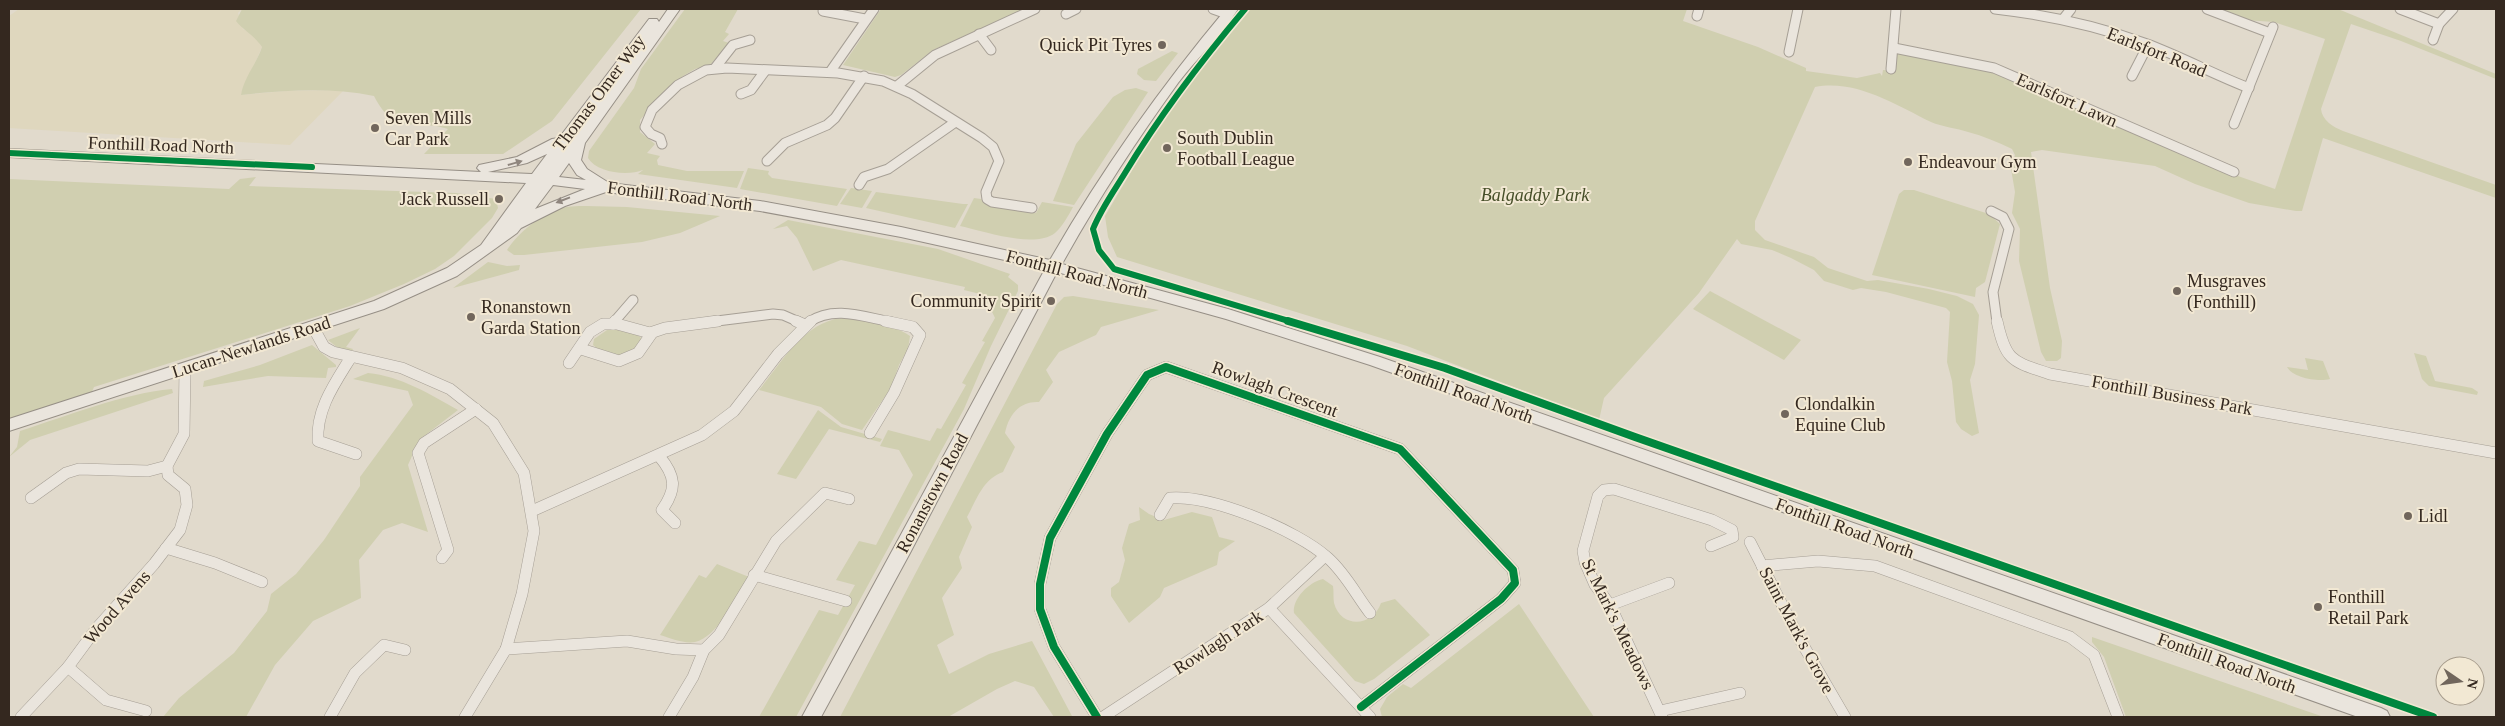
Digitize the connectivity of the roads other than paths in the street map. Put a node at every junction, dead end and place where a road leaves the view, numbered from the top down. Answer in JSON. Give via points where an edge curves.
{"nodes":[{"id":1,"x":663,"y":9,"type":"edge"},
{"id":2,"x":674,"y":9,"type":"edge"},
{"id":3,"x":874,"y":9,"type":"edge"},
{"id":4,"x":1035,"y":9,"type":"edge"},
{"id":5,"x":1076,"y":9,"type":"edge"},
{"id":6,"x":1213,"y":9,"type":"edge"},
{"id":7,"x":1798,"y":9,"type":"edge"},
{"id":8,"x":1896,"y":9,"type":"edge"},
{"id":9,"x":1995,"y":9,"type":"edge"},
{"id":10,"x":2071,"y":9,"type":"edge"},
{"id":11,"x":2207,"y":9,"type":"edge"},
{"id":12,"x":2400,"y":9,"type":"edge"},
{"id":13,"x":2453,"y":9,"type":"edge"},
{"id":14,"x":824,"y":11,"type":"dead end"},
{"id":15,"x":1229,"y":12,"type":"edge"},
{"id":16,"x":1066,"y":14,"type":"dead end"},
{"id":17,"x":2064,"y":18,"type":"junction"},
{"id":18,"x":865,"y":19,"type":"junction"},
{"id":19,"x":2439,"y":24,"type":"junction"},
{"id":20,"x":979,"y":34,"type":"junction"},
{"id":21,"x":750,"y":40,"type":"dead end"},
{"id":22,"x":2433,"y":40,"type":"dead end"},
{"id":23,"x":2148,"y":45,"type":"junction"},
{"id":24,"x":1894,"y":48,"type":"junction"},
{"id":25,"x":991,"y":50,"type":"dead end"},
{"id":26,"x":1789,"y":52,"type":"dead end"},
{"id":27,"x":715,"y":68,"type":"junction"},
{"id":28,"x":1891,"y":69,"type":"dead end"},
{"id":29,"x":765,"y":70,"type":"junction"},
{"id":30,"x":830,"y":72,"type":"junction"},
{"id":31,"x":864,"y":76,"type":"junction"},
{"id":32,"x":2132,"y":76,"type":"dead end"},
{"id":33,"x":897,"y":86,"type":"junction"},
{"id":34,"x":2249,"y":88,"type":"junction"},
{"id":35,"x":741,"y":94,"type":"dead end"},
{"id":36,"x":954,"y":123,"type":"junction"},
{"id":37,"x":2234,"y":124,"type":"dead end"},
{"id":38,"x":568,"y":134,"type":"junction"},
{"id":39,"x":582,"y":135,"type":"junction"},
{"id":40,"x":662,"y":144,"type":"dead end"},
{"id":41,"x":9,"y":154,"type":"edge"},
{"id":42,"x":767,"y":161,"type":"dead end"},
{"id":43,"x":2234,"y":172,"type":"dead end"},
{"id":44,"x":432,"y":174,"type":"junction"},
{"id":45,"x":535,"y":178,"type":"junction"},
{"id":46,"x":550,"y":180,"type":"junction"},
{"id":47,"x":859,"y":185,"type":"dead end"},
{"id":48,"x":610,"y":186,"type":"junction"},
{"id":49,"x":1032,"y":208,"type":"dead end"},
{"id":50,"x":1991,"y":211,"type":"dead end"},
{"id":51,"x":512,"y":230,"type":"junction"},
{"id":52,"x":484,"y":249,"type":"junction"},
{"id":53,"x":1051,"y":267,"type":"junction"},
{"id":54,"x":632,"y":300,"type":"dead end"},
{"id":55,"x":613,"y":324,"type":"junction"},
{"id":56,"x":805,"y":325,"type":"junction"},
{"id":57,"x":313,"y":327,"type":"junction"},
{"id":58,"x":652,"y":333,"type":"junction"},
{"id":59,"x":580,"y":349,"type":"junction"},
{"id":60,"x":351,"y":357,"type":"junction"},
{"id":61,"x":569,"y":363,"type":"dead end"},
{"id":62,"x":185,"y":369,"type":"junction"},
{"id":63,"x":476,"y":409,"type":"junction"},
{"id":64,"x":9,"y":425,"type":"edge"},
{"id":65,"x":870,"y":433,"type":"dead end"},
{"id":66,"x":2496,"y":453,"type":"edge"},
{"id":67,"x":356,"y":454,"type":"dead end"},
{"id":68,"x":659,"y":456,"type":"junction"},
{"id":69,"x":167,"y":466,"type":"junction"},
{"id":70,"x":31,"y":498,"type":"dead end"},
{"id":71,"x":849,"y":499,"type":"dead end"},
{"id":72,"x":532,"y":511,"type":"junction"},
{"id":73,"x":1160,"y":515,"type":"dead end"},
{"id":74,"x":675,"y":523,"type":"dead end"},
{"id":75,"x":1750,"y":542,"type":"dead end"},
{"id":76,"x":1712,"y":546,"type":"dead end"},
{"id":77,"x":166,"y":548,"type":"junction"},
{"id":78,"x":1325,"y":556,"type":"junction"},
{"id":79,"x":442,"y":558,"type":"dead end"},
{"id":80,"x":1762,"y":566,"type":"junction"},
{"id":81,"x":754,"y":575,"type":"junction"},
{"id":82,"x":262,"y":582,"type":"dead end"},
{"id":83,"x":1669,"y":583,"type":"dead end"},
{"id":84,"x":846,"y":601,"type":"dead end"},
{"id":85,"x":1610,"y":605,"type":"junction"},
{"id":86,"x":1269,"y":608,"type":"junction"},
{"id":87,"x":1370,"y":613,"type":"dead end"},
{"id":88,"x":506,"y":649,"type":"junction"},
{"id":89,"x":405,"y":650,"type":"dead end"},
{"id":90,"x":704,"y":650,"type":"junction"},
{"id":91,"x":68,"y":667,"type":"junction"},
{"id":92,"x":1740,"y":693,"type":"dead end"},
{"id":93,"x":1361,"y":707,"type":"junction"},
{"id":94,"x":146,"y":711,"type":"dead end"},
{"id":95,"x":1661,"y":714,"type":"edge"},
{"id":96,"x":21,"y":717,"type":"edge"},
{"id":97,"x":330,"y":717,"type":"edge"},
{"id":98,"x":465,"y":717,"type":"edge"},
{"id":99,"x":669,"y":717,"type":"edge"},
{"id":100,"x":811,"y":717,"type":"edge"},
{"id":101,"x":1097,"y":717,"type":"edge"},
{"id":102,"x":1102,"y":717,"type":"edge"},
{"id":103,"x":1370,"y":717,"type":"edge"},
{"id":104,"x":1845,"y":717,"type":"edge"},
{"id":105,"x":2118,"y":717,"type":"edge"},
{"id":106,"x":2381,"y":717,"type":"edge"}],
"edges":[{"from":1,"to":38,"type":"main road","name":"Thomas Omer Way"},
{"from":2,"to":39,"type":"main road","name":"Thomas Omer Way"},
{"from":3,"to":18,"type":"street"},
{"from":4,"to":20,"type":"street"},
{"from":5,"to":16,"type":"street"},
{"from":6,"to":15,"type":"street"},
{"from":7,"to":26,"type":"street"},
{"from":8,"to":24,"type":"street"},
{"from":9,"to":17,"type":"street","name":"Earlsfort Road"},
{"from":10,"to":17,"type":"street"},
{"from":11,"to":34,"type":"street","via":[[2272,30]]},
{"from":12,"to":19,"type":"street"},
{"from":13,"to":19,"type":"street"},
{"from":14,"to":18,"type":"street"},
{"from":15,"to":53,"type":"main road","via":[[1165,92]]},
{"from":17,"to":23,"type":"street","name":"Earlsfort Road"},
{"from":18,"to":30,"type":"street"},
{"from":19,"to":22,"type":"street"},
{"from":20,"to":25,"type":"street"},
{"from":20,"to":33,"type":"street","via":[[935,55]]},
{"from":21,"to":27,"type":"street","via":[[742,39],[734,44]]},
{"from":23,"to":32,"type":"street"},
{"from":23,"to":34,"type":"street","name":"Earlsfort Road"},
{"from":24,"to":28,"type":"street"},
{"from":24,"to":43,"type":"street","name":"Earlsfort Lawn","via":[[1994,68]]},
{"from":27,"to":29,"type":"street"},
{"from":27,"to":40,"type":"street","via":[[689,76],[678,84],[646,119],[645,127],[660,138]]},
{"from":29,"to":30,"type":"street"},
{"from":29,"to":35,"type":"street","via":[[751,90]]},
{"from":30,"to":31,"type":"street"},
{"from":31,"to":33,"type":"street"},
{"from":31,"to":42,"type":"street","via":[[835,118],[827,125],[785,143]]},
{"from":33,"to":36,"type":"street","via":[[917,96]]},
{"from":34,"to":37,"type":"street"},
{"from":36,"to":47,"type":"street","via":[[888,169],[864,177]]},
{"from":36,"to":49,"type":"street","via":[[991,143],[995,150],[999,161],[986,192],[987,199]]},
{"from":44,"to":38,"type":"main road","one_way":true,"via":[[513,165],[532,158]]},
{"from":38,"to":45,"type":"main road","name":"Thomas Omer Way"},
{"from":39,"to":46,"type":"main road","name":"Thomas Omer Way"},
{"from":39,"to":48,"type":"main road","via":[[574,160],[582,172]]},
{"from":41,"to":44,"type":"main road","name":"Fonthill Road North"},
{"from":44,"to":45,"type":"main road","name":"Fonthill Road North"},
{"from":45,"to":46,"type":"main road","name":"Fonthill Road North"},
{"from":45,"to":52,"type":"main road","name":"Lucan-Newlands Road"},
{"from":46,"to":48,"type":"main road","name":"Fonthill Road North"},
{"from":46,"to":51,"type":"main road","name":"Lucan-Newlands Road"},
{"from":48,"to":51,"type":"main road","one_way":true,"via":[[544,208]]},
{"from":48,"to":53,"type":"main road","name":"Fonthill Road North","via":[[853,222],[1023,258]]},
{"from":50,"to":66,"type":"street","name":"Fonthill Business Park","via":[[2004,217],[2009,229],[1993,292],[1996,322],[2003,346],[2017,363],[2050,374]]},
{"from":51,"to":52,"type":"main road","name":"Lucan-Newlands Road"},
{"from":52,"to":57,"type":"main road","name":"Lucan-Newlands Road","via":[[452,272],[410,292]]},
{"from":53,"to":100,"type":"main road","name":"Ronanstown Road","via":[[934,493]]},
{"from":53,"to":106,"type":"main road","name":"Fonthill Road North","via":[[1228,314],[1375,361]]},
{"from":54,"to":55,"type":"street"},
{"from":55,"to":58,"type":"street"},
{"from":55,"to":59,"type":"street","via":[[598,326],[590,332]]},
{"from":56,"to":58,"type":"street","via":[[773,314],[665,328]]},
{"from":56,"to":65,"type":"street","via":[[828,313],[846,313],[913,327],[920,335],[894,393]]},
{"from":56,"to":68,"type":"street","via":[[734,411],[702,435]]},
{"from":57,"to":60,"type":"street","via":[[324,347]]},
{"from":57,"to":62,"type":"main road","name":"Lucan-Newlands Road"},
{"from":58,"to":59,"type":"street","via":[[629,364]]},
{"from":59,"to":61,"type":"street"},
{"from":60,"to":63,"type":"street","via":[[402,368],[450,389]]},
{"from":60,"to":67,"type":"street","via":[[323,409],[316,430],[318,441]]},
{"from":62,"to":64,"type":"main road","name":"Lucan-Newlands Road"},
{"from":62,"to":69,"type":"street","via":[[184,434]]},
{"from":63,"to":72,"type":"street","via":[[493,423],[524,473]]},
{"from":63,"to":79,"type":"street","via":[[424,443],[418,453],[448,550]]},
{"from":68,"to":72,"type":"street"},
{"from":68,"to":74,"type":"street","via":[[675,480],[672,497],[662,510]]},
{"from":69,"to":70,"type":"street","via":[[148,471],[79,469],[66,473]]},
{"from":69,"to":77,"type":"street","name":"Wood Avens","via":[[168,474],[185,489],[187,505],[180,530]]},
{"from":71,"to":81,"type":"street","via":[[825,493],[776,541]]},
{"from":72,"to":88,"type":"street","via":[[534,531],[522,594]]},
{"from":73,"to":78,"type":"street","via":[[1170,498],[1184,497],[1280,526]]},
{"from":75,"to":80,"type":"street","name":"Saint Mark's Grove"},
{"from":76,"to":85,"type":"street","name":"St Mark's Meadows","via":[[1734,537],[1732,530],[1712,520],[1614,489],[1604,490],[1598,496],[1583,551],[1595,585]]},
{"from":77,"to":82,"type":"street"},
{"from":77,"to":91,"type":"street","name":"Wood Avens"},
{"from":78,"to":86,"type":"street","name":"Rowlagh Park"},
{"from":78,"to":87,"type":"street","via":[[1344,575]]},
{"from":80,"to":104,"type":"street","name":"Saint Mark's Grove"},
{"from":80,"to":105,"type":"street","via":[[1795,562],[1875,566],[2070,637],[2094,655]]},
{"from":81,"to":84,"type":"street"},
{"from":81,"to":90,"type":"street","via":[[720,635]]},
{"from":83,"to":85,"type":"street"},
{"from":85,"to":95,"type":"street","name":"St Mark's Meadows"},
{"from":86,"to":93,"type":"street"},
{"from":86,"to":102,"type":"street","name":"Rowlagh Park"},
{"from":88,"to":90,"type":"street","via":[[627,641]]},
{"from":88,"to":98,"type":"street"},
{"from":89,"to":97,"type":"street","via":[[384,645],[355,673]]},
{"from":90,"to":99,"type":"street"},
{"from":91,"to":94,"type":"street","via":[[106,700]]},
{"from":91,"to":96,"type":"street","name":"Wood Avens"},
{"from":92,"to":95,"type":"street"},
{"from":93,"to":101,"type":"street","name":"Rowlagh Crescent","via":[[1501,599],[1514,587],[1513,570],[1400,450],[1166,367],[1147,375],[1107,434],[1050,538],[1042,574],[1039,599],[1054,647]]},
{"from":93,"to":103,"type":"street"}]}
